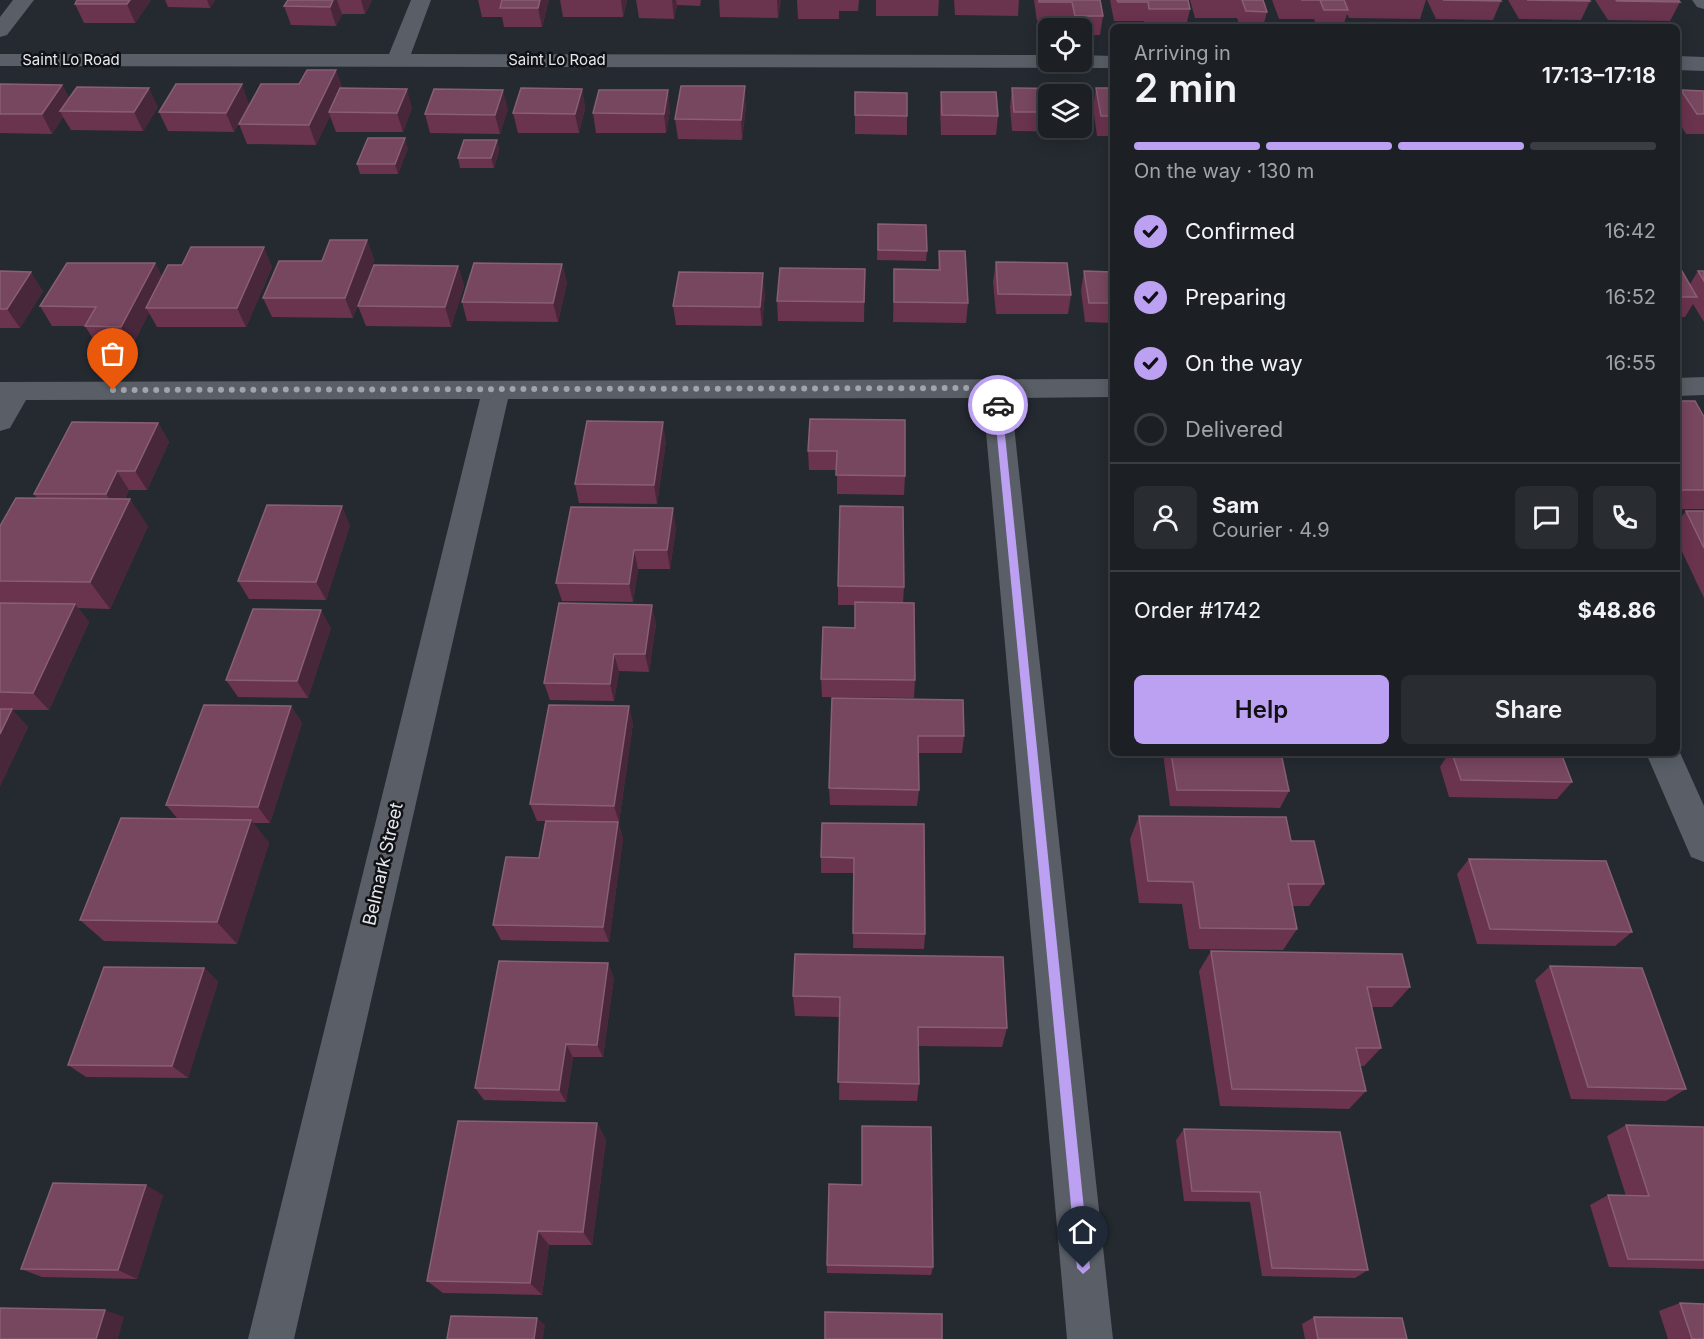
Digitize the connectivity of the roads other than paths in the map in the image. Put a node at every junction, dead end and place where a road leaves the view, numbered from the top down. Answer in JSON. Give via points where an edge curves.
{"nodes":[{"id":1,"x":24,"y":0,"type":"edge"},
{"id":2,"x":421,"y":0,"type":"edge"},
{"id":3,"x":0,"y":31,"type":"edge"},
{"id":4,"x":0,"y":60,"type":"edge"},
{"id":5,"x":398,"y":60,"type":"junction"},
{"id":6,"x":1110,"y":62,"type":"edge"},
{"id":7,"x":1680,"y":63,"type":"edge"},
{"id":8,"x":1704,"y":64,"type":"edge"},
{"id":9,"x":1704,"y":386,"type":"edge"},
{"id":10,"x":1680,"y":387,"type":"edge"},
{"id":11,"x":996,"y":388,"type":"junction"},
{"id":12,"x":1110,"y":388,"type":"edge"},
{"id":13,"x":496,"y":389,"type":"junction"},
{"id":14,"x":8,"y":391,"type":"edge"},
{"id":15,"x":0,"y":421,"type":"edge"},
{"id":16,"x":1664,"y":756,"type":"edge"},
{"id":17,"x":1704,"y":846,"type":"edge"},
{"id":18,"x":271,"y":1339,"type":"edge"},
{"id":19,"x":1090,"y":1339,"type":"edge"}],
"edges":[{"from":1,"to":3,"type":"street"},
{"from":2,"to":5,"type":"street"},
{"from":4,"to":5,"type":"street","name":"Saint Lo Road"},
{"from":5,"to":6,"type":"street","name":"Saint Lo Road"},
{"from":7,"to":8,"type":"street"},
{"from":9,"to":10,"type":"street"},
{"from":11,"to":12,"type":"street"},
{"from":11,"to":13,"type":"street"},
{"from":11,"to":19,"type":"street"},
{"from":13,"to":14,"type":"street"},
{"from":13,"to":18,"type":"street","name":"Belmark Street"},
{"from":14,"to":15,"type":"street"},
{"from":16,"to":17,"type":"street"}]}
